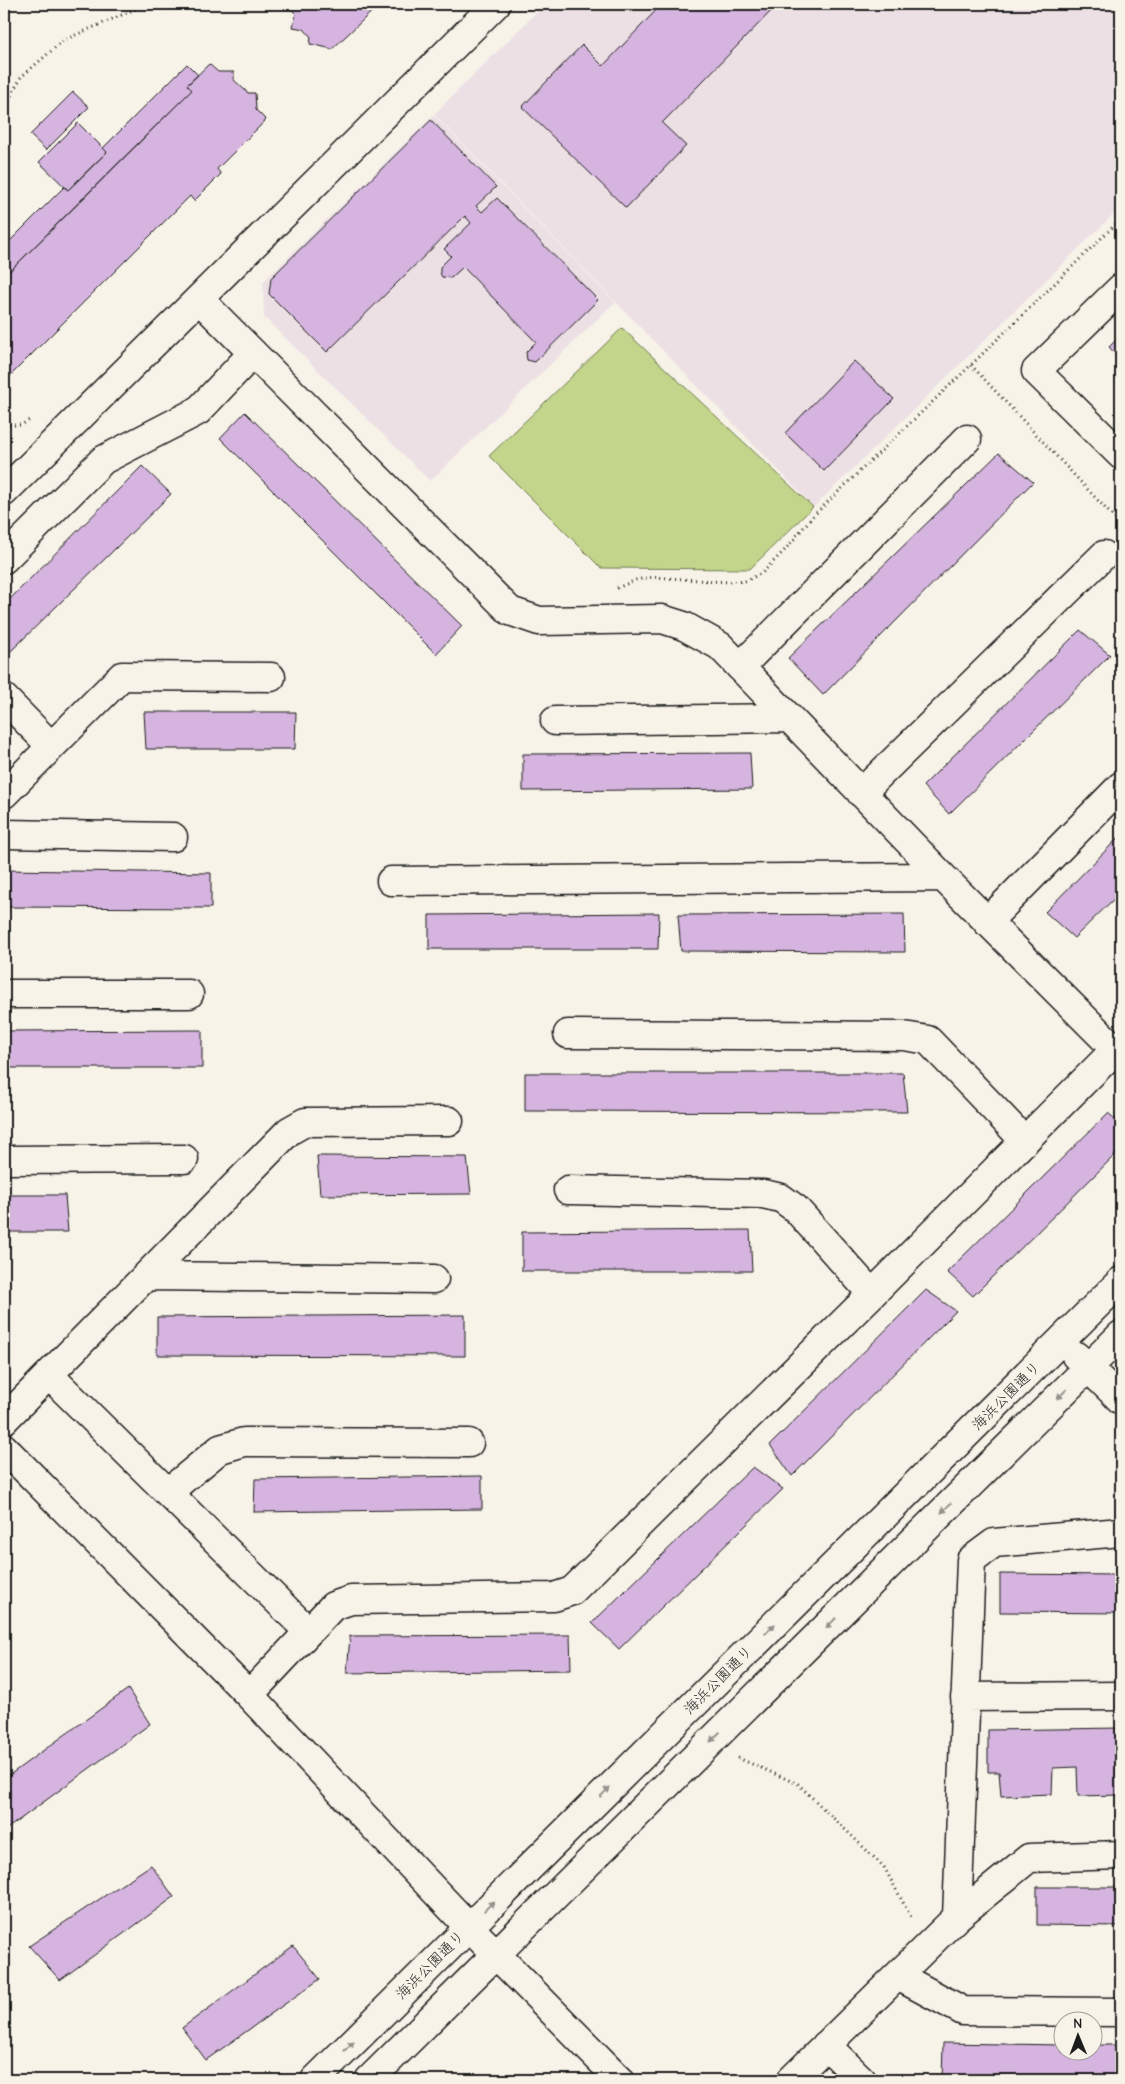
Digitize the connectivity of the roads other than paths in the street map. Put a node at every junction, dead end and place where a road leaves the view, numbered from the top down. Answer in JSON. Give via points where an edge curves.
{"nodes":[{"id":1,"x":496,"y":4,"type":"edge"},
{"id":2,"x":1121,"y":288,"type":"edge"},
{"id":3,"x":199,"y":299,"type":"junction"},
{"id":4,"x":253,"y":353,"type":"junction"},
{"id":5,"x":967,"y":439,"type":"dead end"},
{"id":6,"x":1121,"y":456,"type":"edge"},
{"id":7,"x":4,"y":492,"type":"edge"},
{"id":8,"x":1104,"y":555,"type":"dead end"},
{"id":9,"x":4,"y":558,"type":"edge"},
{"id":10,"x":740,"y":667,"type":"junction"},
{"id":11,"x":271,"y":677,"type":"dead end"},
{"id":12,"x":4,"y":698,"type":"edge"},
{"id":13,"x":789,"y":718,"type":"junction"},
{"id":14,"x":555,"y":721,"type":"dead end"},
{"id":15,"x":51,"y":746,"type":"junction"},
{"id":16,"x":1121,"y":786,"type":"edge"},
{"id":17,"x":861,"y":793,"type":"junction"},
{"id":18,"x":4,"y":794,"type":"edge"},
{"id":19,"x":4,"y":834,"type":"edge"},
{"id":20,"x":174,"y":838,"type":"dead end"},
{"id":21,"x":942,"y":877,"type":"junction"},
{"id":22,"x":391,"y":881,"type":"dead end"},
{"id":23,"x":987,"y":922,"type":"junction"},
{"id":24,"x":4,"y":994,"type":"edge"},
{"id":25,"x":189,"y":994,"type":"dead end"},
{"id":26,"x":568,"y":1034,"type":"dead end"},
{"id":27,"x":1119,"y":1050,"type":"edge"},
{"id":28,"x":449,"y":1121,"type":"dead end"},
{"id":29,"x":1025,"y":1140,"type":"junction"},
{"id":30,"x":184,"y":1158,"type":"dead end"},
{"id":31,"x":4,"y":1160,"type":"edge"},
{"id":32,"x":568,"y":1190,"type":"dead end"},
{"id":33,"x":147,"y":1276,"type":"junction"},
{"id":34,"x":434,"y":1279,"type":"dead end"},
{"id":35,"x":1121,"y":1281,"type":"edge"},
{"id":36,"x":872,"y":1294,"type":"junction"},
{"id":37,"x":1121,"y":1335,"type":"edge"},
{"id":38,"x":1061,"y":1341,"type":"junction"},
{"id":39,"x":1088,"y":1367,"type":"junction"},
{"id":40,"x":50,"y":1375,"type":"junction"},
{"id":41,"x":1121,"y":1400,"type":"edge"},
{"id":42,"x":4,"y":1420,"type":"edge"},
{"id":43,"x":469,"y":1443,"type":"dead end"},
{"id":44,"x":4,"y":1448,"type":"edge"},
{"id":45,"x":168,"y":1492,"type":"junction"},
{"id":46,"x":1121,"y":1532,"type":"edge"},
{"id":47,"x":308,"y":1631,"type":"junction"},
{"id":48,"x":249,"y":1695,"type":"junction"},
{"id":49,"x":1121,"y":1696,"type":"edge"},
{"id":50,"x":965,"y":1697,"type":"junction"},
{"id":51,"x":1121,"y":1856,"type":"edge"},
{"id":52,"x":957,"y":1917,"type":"junction"},
{"id":53,"x":469,"y":1927,"type":"junction"},
{"id":54,"x":496,"y":1954,"type":"junction"},
{"id":55,"x":898,"y":1976,"type":"junction"},
{"id":56,"x":1121,"y":2012,"type":"edge"},
{"id":57,"x":826,"y":2045,"type":"junction"},
{"id":58,"x":315,"y":2080,"type":"edge"},
{"id":59,"x":369,"y":2080,"type":"edge"},
{"id":60,"x":620,"y":2080,"type":"edge"},
{"id":61,"x":791,"y":2080,"type":"edge"},
{"id":62,"x":862,"y":2080,"type":"edge"}],
"edges":[{"from":1,"to":3,"type":"street"},
{"from":2,"to":6,"type":"street","via":[[1036,372]]},
{"from":3,"to":4,"type":"street"},
{"from":3,"to":7,"type":"street"},
{"from":4,"to":9,"type":"street","via":[[198,412],[103,460]]},
{"from":4,"to":10,"type":"street","via":[[510,611],[539,621],[662,619],[701,634],[720,646]]},
{"from":5,"to":10,"type":"street"},
{"from":8,"to":17,"type":"street"},
{"from":10,"to":13,"type":"street"},
{"from":11,"to":15,"type":"street","via":[[122,676]]},
{"from":12,"to":15,"type":"street"},
{"from":13,"to":14,"type":"street"},
{"from":13,"to":17,"type":"street"},
{"from":15,"to":18,"type":"street"},
{"from":16,"to":23,"type":"street"},
{"from":17,"to":21,"type":"street"},
{"from":19,"to":20,"type":"street"},
{"from":21,"to":22,"type":"street"},
{"from":21,"to":23,"type":"street"},
{"from":23,"to":27,"type":"street"},
{"from":24,"to":25,"type":"street"},
{"from":26,"to":29,"type":"street","via":[[904,1036],[928,1040]]},
{"from":27,"to":29,"type":"street"},
{"from":28,"to":33,"type":"street","via":[[305,1122],[290,1131]]},
{"from":29,"to":36,"type":"street"},
{"from":30,"to":31,"type":"street"},
{"from":32,"to":36,"type":"street","via":[[763,1194],[780,1198],[796,1208]]},
{"from":33,"to":34,"type":"street"},
{"from":33,"to":40,"type":"street"},
{"from":35,"to":38,"type":"street","name":"海浜公園通り"},
{"from":36,"to":47,"type":"street","via":[[572,1591],[554,1598],[351,1600],[333,1606]]},
{"from":37,"to":39,"type":"street"},
{"from":38,"to":39,"type":"street"},
{"from":53,"to":38,"type":"street","name":"海浜公園通り","one_way":true},
{"from":39,"to":41,"type":"street"},
{"from":39,"to":54,"type":"street","one_way":true},
{"from":40,"to":42,"type":"street"},
{"from":40,"to":45,"type":"street"},
{"from":43,"to":45,"type":"street","via":[[244,1442],[220,1449]]},
{"from":44,"to":48,"type":"street"},
{"from":45,"to":47,"type":"street"},
{"from":46,"to":50,"type":"street","via":[[994,1544],[971,1560]]},
{"from":47,"to":48,"type":"street"},
{"from":48,"to":53,"type":"street"},
{"from":49,"to":50,"type":"street"},
{"from":50,"to":52,"type":"street"},
{"from":51,"to":52,"type":"street","via":[[1029,1858]]},
{"from":52,"to":55,"type":"street"},
{"from":53,"to":54,"type":"street"},
{"from":58,"to":53,"type":"street","name":"海浜公園通り","one_way":true},
{"from":54,"to":59,"type":"street"},
{"from":54,"to":60,"type":"street"},
{"from":55,"to":56,"type":"street","via":[[963,2011]]},
{"from":55,"to":57,"type":"street"},
{"from":57,"to":61,"type":"street"},
{"from":57,"to":62,"type":"street"}]}
